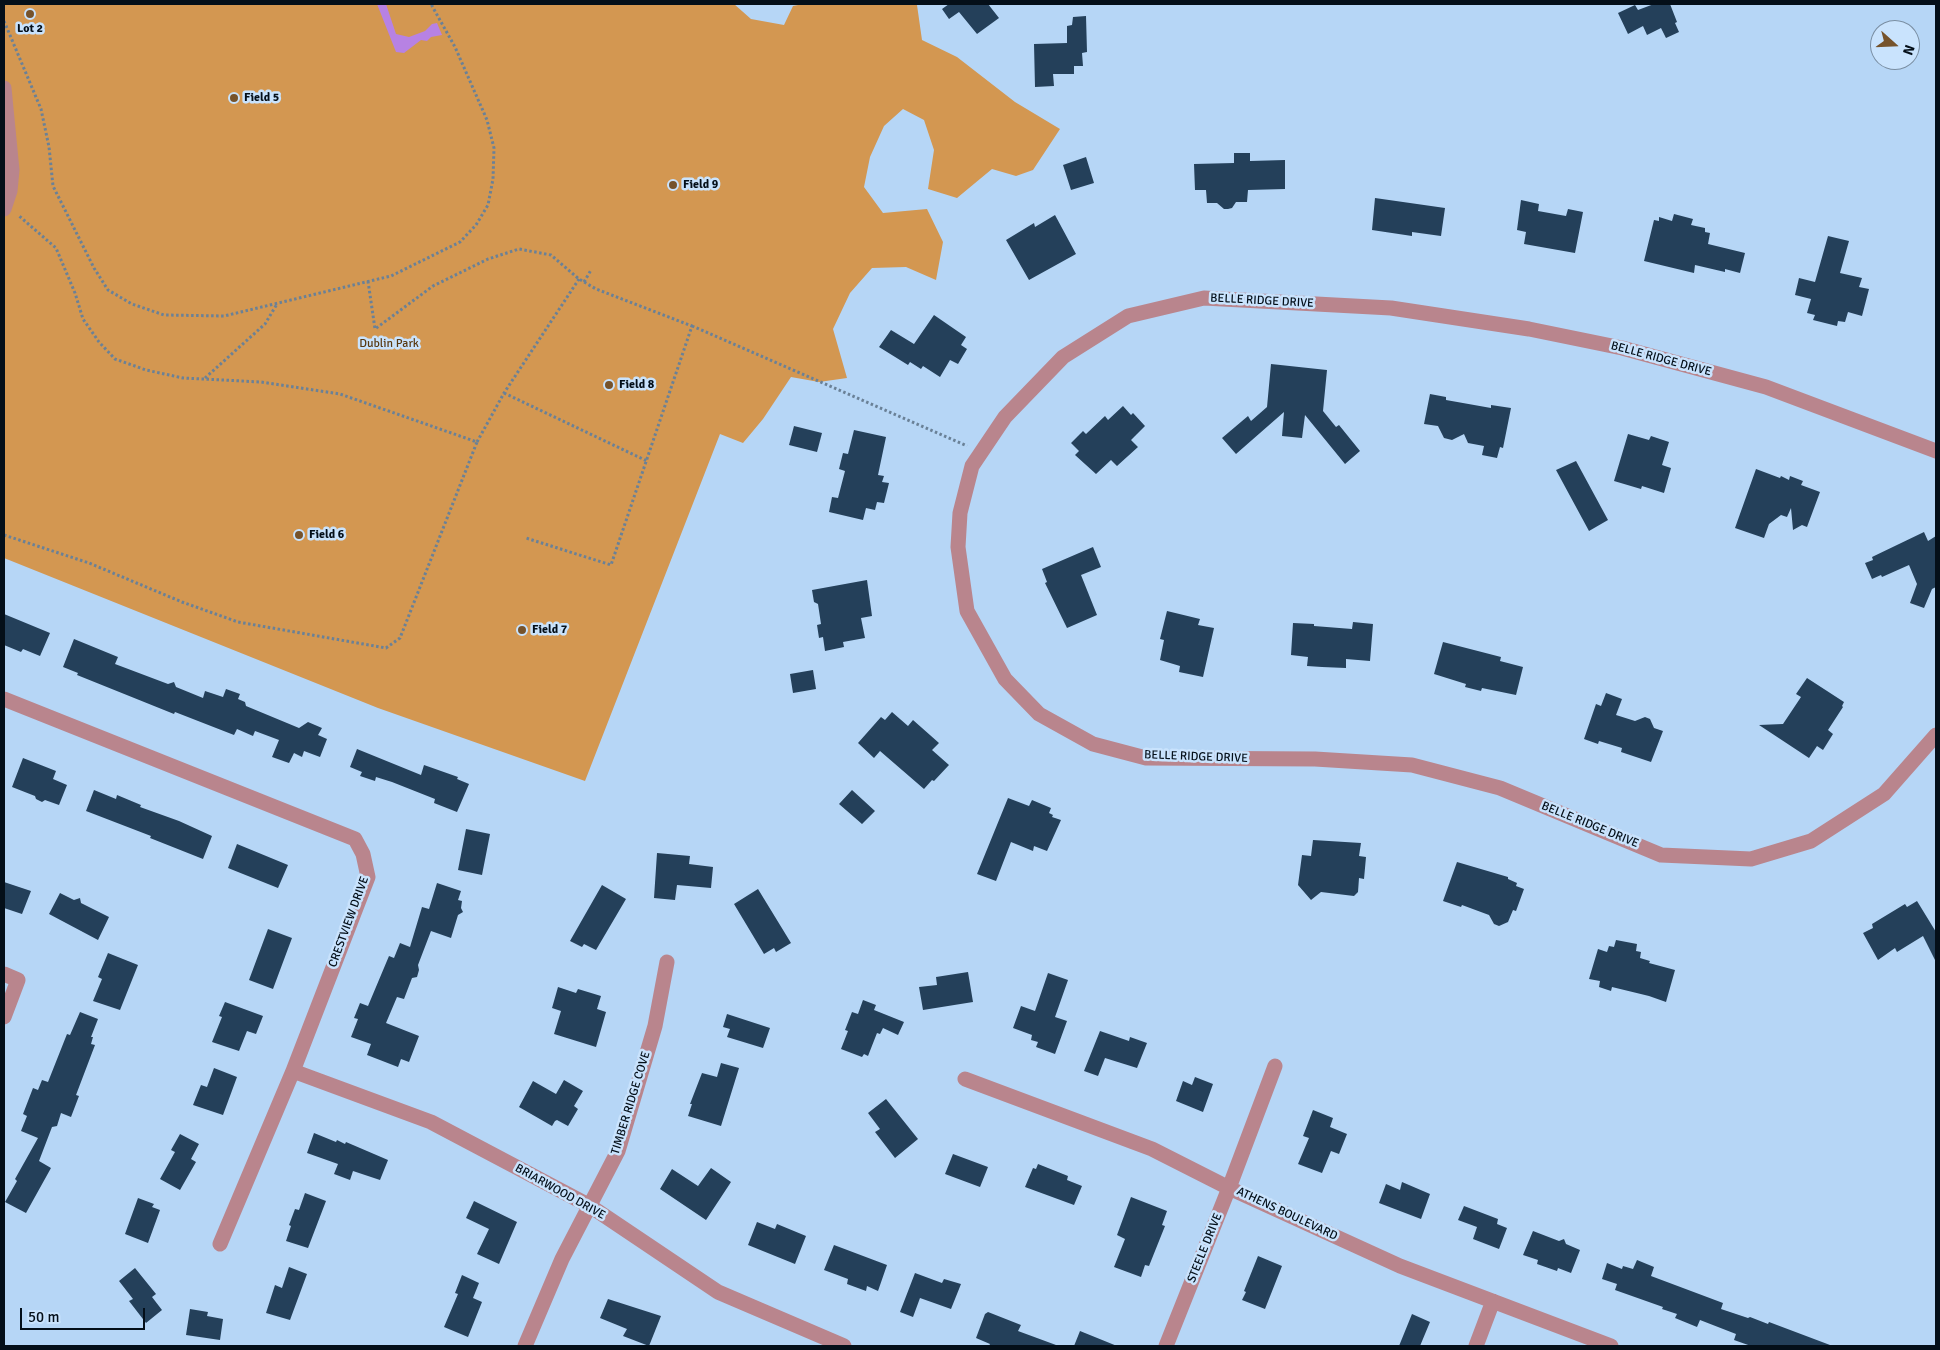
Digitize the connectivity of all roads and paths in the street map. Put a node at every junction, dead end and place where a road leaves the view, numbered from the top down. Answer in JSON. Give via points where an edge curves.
{"nodes":[{"id":1,"x":432,"y":4,"type":"edge"},
{"id":2,"x":4,"y":20,"type":"edge"},
{"id":3,"x":4,"y":88,"type":"edge"},
{"id":4,"x":5,"y":207,"type":"edge"},
{"id":5,"x":590,"y":270,"type":"dead end"},
{"id":6,"x":579,"y":279,"type":"junction"},
{"id":7,"x":368,"y":281,"type":"junction"},
{"id":8,"x":584,"y":282,"type":"junction"},
{"id":9,"x":277,"y":304,"type":"junction"},
{"id":10,"x":692,"y":326,"type":"junction"},
{"id":11,"x":205,"y":378,"type":"junction"},
{"id":12,"x":504,"y":393,"type":"junction"},
{"id":13,"x":477,"y":442,"type":"junction"},
{"id":14,"x":967,"y":446,"type":"dead end"},
{"id":15,"x":1936,"y":451,"type":"edge"},
{"id":16,"x":647,"y":461,"type":"junction"},
{"id":17,"x":4,"y":536,"type":"edge"},
{"id":18,"x":526,"y":538,"type":"dead end"},
{"id":19,"x":4,"y":699,"type":"edge"},
{"id":20,"x":1936,"y":736,"type":"edge"},
{"id":21,"x":666,"y":962,"type":"dead end"},
{"id":22,"x":4,"y":974,"type":"edge"},
{"id":23,"x":4,"y":1017,"type":"edge"},
{"id":24,"x":1274,"y":1066,"type":"dead end"},
{"id":25,"x":293,"y":1071,"type":"junction"},
{"id":26,"x":966,"y":1079,"type":"dead end"},
{"id":27,"x":1229,"y":1188,"type":"junction"},
{"id":28,"x":590,"y":1206,"type":"junction"},
{"id":29,"x":220,"y":1244,"type":"dead end"},
{"id":30,"x":1493,"y":1301,"type":"junction"},
{"id":31,"x":525,"y":1346,"type":"edge"},
{"id":32,"x":842,"y":1346,"type":"edge"},
{"id":33,"x":1166,"y":1346,"type":"edge"},
{"id":34,"x":1476,"y":1346,"type":"edge"},
{"id":35,"x":1611,"y":1346,"type":"edge"}],
"edges":[{"from":1,"to":7,"type":"path","via":[[487,120],[494,148],[488,205],[460,242],[391,276]]},
{"from":2,"to":9,"type":"path","via":[[41,109],[53,186],[108,290],[132,304],[164,315],[224,316]]},
{"from":3,"to":4,"type":"street","via":[[12,170]]},
{"from":4,"to":11,"type":"path","via":[[56,248],[76,293],[83,320],[115,359],[183,378]]},
{"from":5,"to":8,"type":"path"},
{"from":6,"to":7,"type":"path","via":[[551,254],[519,249],[488,259],[433,286],[375,329]]},
{"from":6,"to":8,"type":"path"},
{"from":6,"to":12,"type":"path"},
{"from":7,"to":9,"type":"path"},
{"from":8,"to":10,"type":"path"},
{"from":9,"to":11,"type":"path","via":[[265,324]]},
{"from":10,"to":14,"type":"path"},
{"from":10,"to":16,"type":"path"},
{"from":11,"to":13,"type":"path","via":[[261,382],[340,394]]},
{"from":12,"to":13,"type":"path"},
{"from":12,"to":16,"type":"path"},
{"from":13,"to":17,"type":"path","via":[[400,638],[386,648],[238,622],[89,563]]},
{"from":15,"to":20,"type":"street","name":"BELLE RIDGE DRIVE","via":[[1766,387],[1613,346],[1529,329],[1391,308],[1204,298],[1128,316],[1063,357],[1005,417],[972,466],[960,513],[958,547],[967,611],[1004,679],[1039,714],[1093,744],[1146,758],[1315,759],[1412,765],[1500,788],[1661,854],[1751,859],[1811,841],[1884,794]]},
{"from":16,"to":18,"type":"path","via":[[611,565]]},
{"from":19,"to":25,"type":"street","name":"CRESTVIEW DRIVE","via":[[354,839],[363,854],[368,877]]},
{"from":21,"to":28,"type":"street","name":"TIMBER RIDGE COVE","via":[[655,1026],[618,1151]]},
{"from":22,"to":23,"type":"street","via":[[18,980]]},
{"from":24,"to":27,"type":"street","name":"STEELE DRIVE"},
{"from":25,"to":28,"type":"street","name":"BRIARWOOD DRIVE","via":[[431,1122]]},
{"from":25,"to":29,"type":"street","name":"CRESTVIEW DRIVE"},
{"from":26,"to":27,"type":"street","name":"ATHENS BOULEVARD","via":[[1152,1149]]},
{"from":27,"to":30,"type":"street","name":"ATHENS BOULEVARD","via":[[1400,1266]]},
{"from":27,"to":33,"type":"street","name":"STEELE DRIVE"},
{"from":28,"to":31,"type":"street","name":"TIMBER RIDGE COVE","via":[[562,1259]]},
{"from":28,"to":32,"type":"street","name":"BRIARWOOD DRIVE","via":[[718,1292]]},
{"from":30,"to":34,"type":"street"},
{"from":30,"to":35,"type":"street","name":"ATHENS BOULEVARD"}]}
